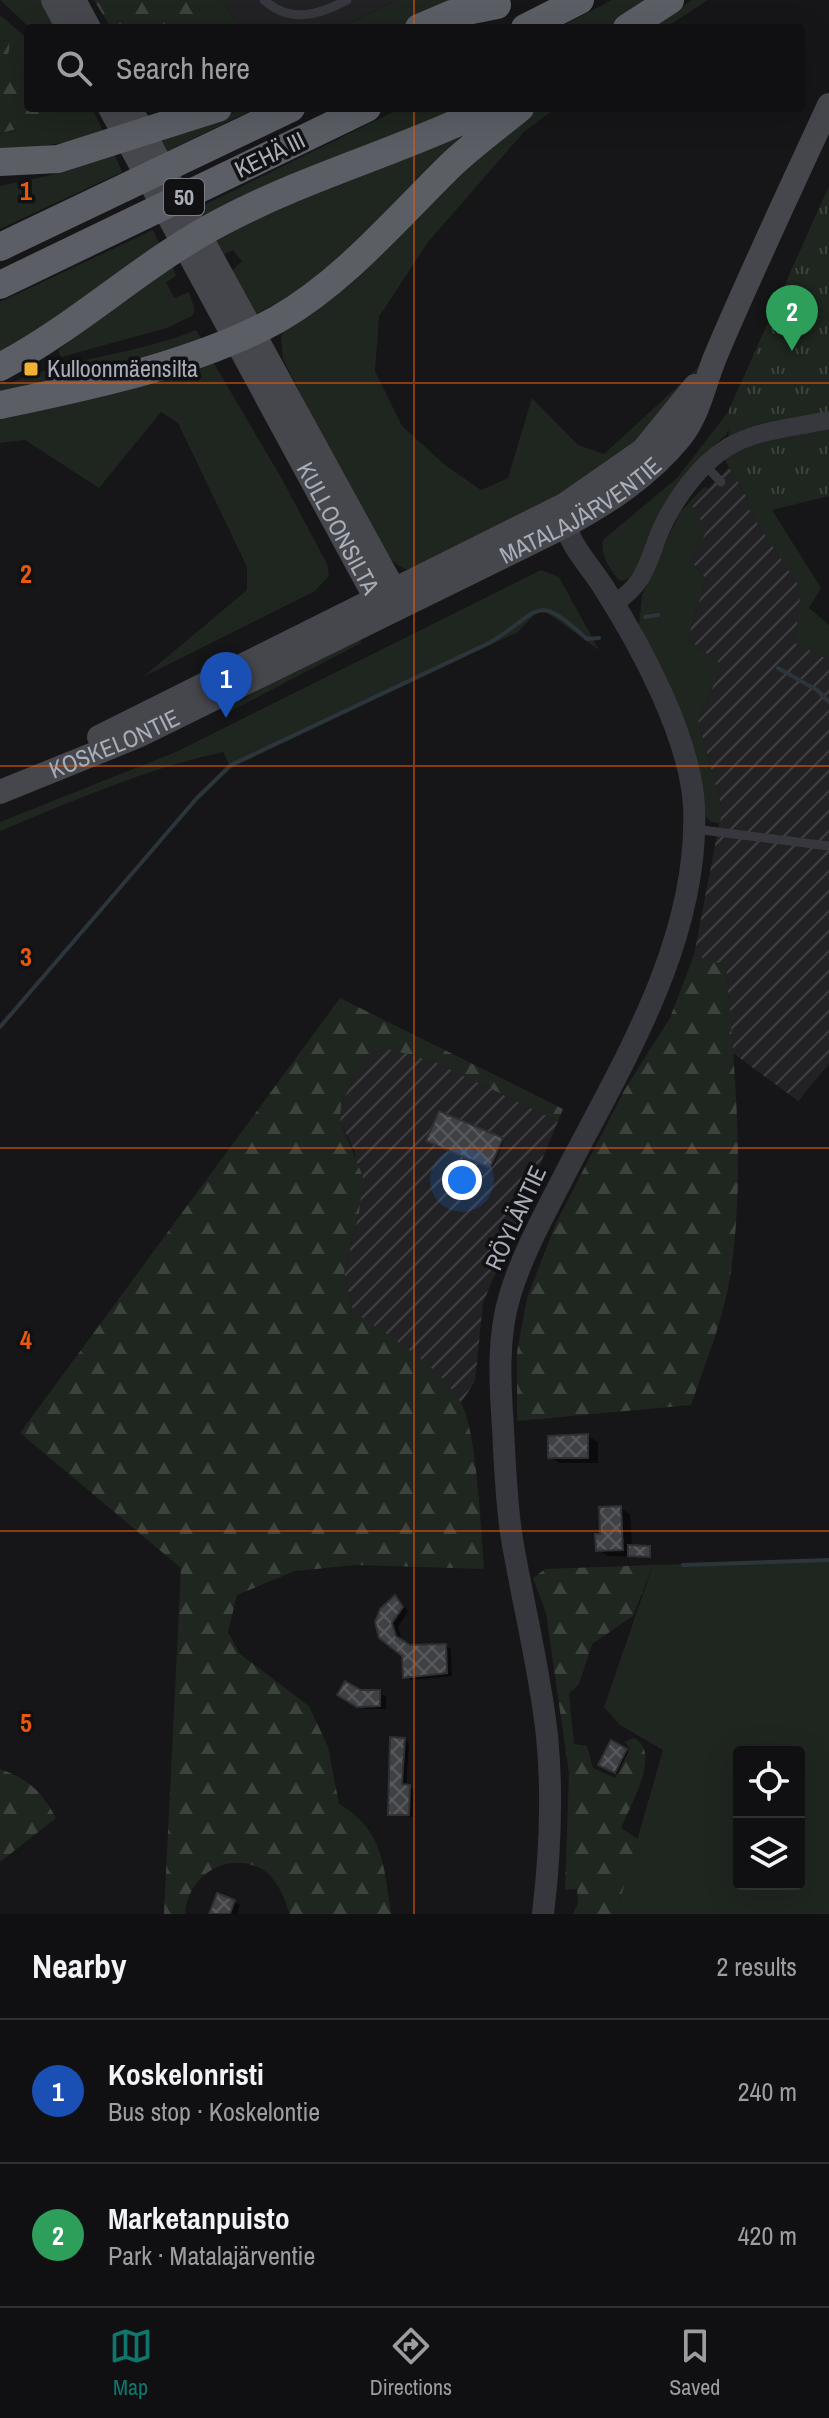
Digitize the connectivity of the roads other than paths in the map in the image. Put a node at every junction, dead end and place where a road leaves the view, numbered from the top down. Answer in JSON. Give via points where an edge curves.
{"nodes":[{"id":1,"x":53,"y":0,"type":"edge"},
{"id":2,"x":74,"y":0,"type":"edge"},
{"id":3,"x":264,"y":0,"type":"edge"},
{"id":4,"x":347,"y":0,"type":"edge"},
{"id":5,"x":580,"y":0,"type":"edge"},
{"id":6,"x":670,"y":0,"type":"edge"},
{"id":7,"x":501,"y":2,"type":"edge"},
{"id":8,"x":66,"y":24,"type":"edge"},
{"id":9,"x":87,"y":24,"type":"edge"},
{"id":10,"x":428,"y":24,"type":"edge"},
{"id":11,"x":460,"y":24,"type":"edge"},
{"id":12,"x":533,"y":24,"type":"edge"},
{"id":13,"x":633,"y":24,"type":"edge"},
{"id":14,"x":829,"y":105,"type":"edge"},
{"id":15,"x":119,"y":112,"type":"edge"},
{"id":16,"x":205,"y":112,"type":"edge"},
{"id":17,"x":283,"y":112,"type":"edge"},
{"id":18,"x":359,"y":112,"type":"edge"},
{"id":19,"x":482,"y":112,"type":"edge"},
{"id":20,"x":515,"y":112,"type":"edge"},
{"id":21,"x":58,"y":159,"type":"junction"},
{"id":22,"x":0,"y":162,"type":"edge"},
{"id":23,"x":0,"y":173,"type":"edge"},
{"id":24,"x":0,"y":247,"type":"edge"},
{"id":25,"x":0,"y":285,"type":"edge"},
{"id":26,"x":244,"y":335,"type":"junction"},
{"id":27,"x":0,"y":367,"type":"edge"},
{"id":28,"x":0,"y":405,"type":"edge"},
{"id":29,"x":829,"y":420,"type":"edge"},
{"id":30,"x":706,"y":466,"type":"junction"},
{"id":31,"x":721,"y":482,"type":"dead end"},
{"id":32,"x":569,"y":517,"type":"junction"},
{"id":33,"x":608,"y":594,"type":"junction"},
{"id":34,"x":387,"y":599,"type":"junction"},
{"id":35,"x":3,"y":790,"type":"edge"},
{"id":36,"x":694,"y":829,"type":"junction"},
{"id":37,"x":829,"y":846,"type":"edge"},
{"id":38,"x":543,"y":1914,"type":"edge"}],
"edges":[{"from":1,"to":8,"type":"main road"},
{"from":2,"to":9,"type":"main road"},
{"from":3,"to":4,"type":"lane","via":[[286,14],[306,16]]},
{"from":5,"to":12,"type":"highway"},
{"from":6,"to":13,"type":"highway"},
{"from":7,"to":10,"type":"highway"},
{"from":7,"to":11,"type":"highway"},
{"from":14,"to":32,"type":"main road","name":"MATALAJÄRVENTIE","via":[[714,358],[670,421]]},
{"from":15,"to":26,"type":"main road","name":"KULLOONSILTA"},
{"from":16,"to":21,"type":"highway"},
{"from":17,"to":24,"type":"highway","name":"KEHÄ III","number":"50"},
{"from":18,"to":25,"type":"highway","name":"KEHÄ III","number":"50"},
{"from":19,"to":27,"type":"highway","via":[[222,221],[38,347]]},
{"from":20,"to":26,"type":"highway","via":[[327,285]]},
{"from":21,"to":22,"type":"highway"},
{"from":21,"to":23,"type":"highway"},
{"from":26,"to":28,"type":"highway","via":[[126,375]]},
{"from":26,"to":34,"type":"main road","name":"KULLOONSILTA"},
{"from":29,"to":30,"type":"street","via":[[750,438],[728,447]]},
{"from":30,"to":31,"type":"lane"},
{"from":30,"to":33,"type":"street","via":[[667,517],[635,590]]},
{"from":32,"to":33,"type":"street","name":"RÖYLÄNTIE","via":[[574,546]]},
{"from":32,"to":34,"type":"main road","name":"MATALAJÄRVENTIE"},
{"from":33,"to":36,"type":"street","name":"RÖYLÄNTIE","via":[[682,747]]},
{"from":34,"to":35,"type":"main road","name":"KOSKELONTIE","via":[[59,757]]},
{"from":36,"to":37,"type":"lane"},
{"from":36,"to":38,"type":"street","name":"RÖYLÄNTIE","via":[[687,895],[666,963],[629,1050],[540,1222],[510,1295],[502,1335],[511,1533],[547,1734],[550,1857]]}]}
